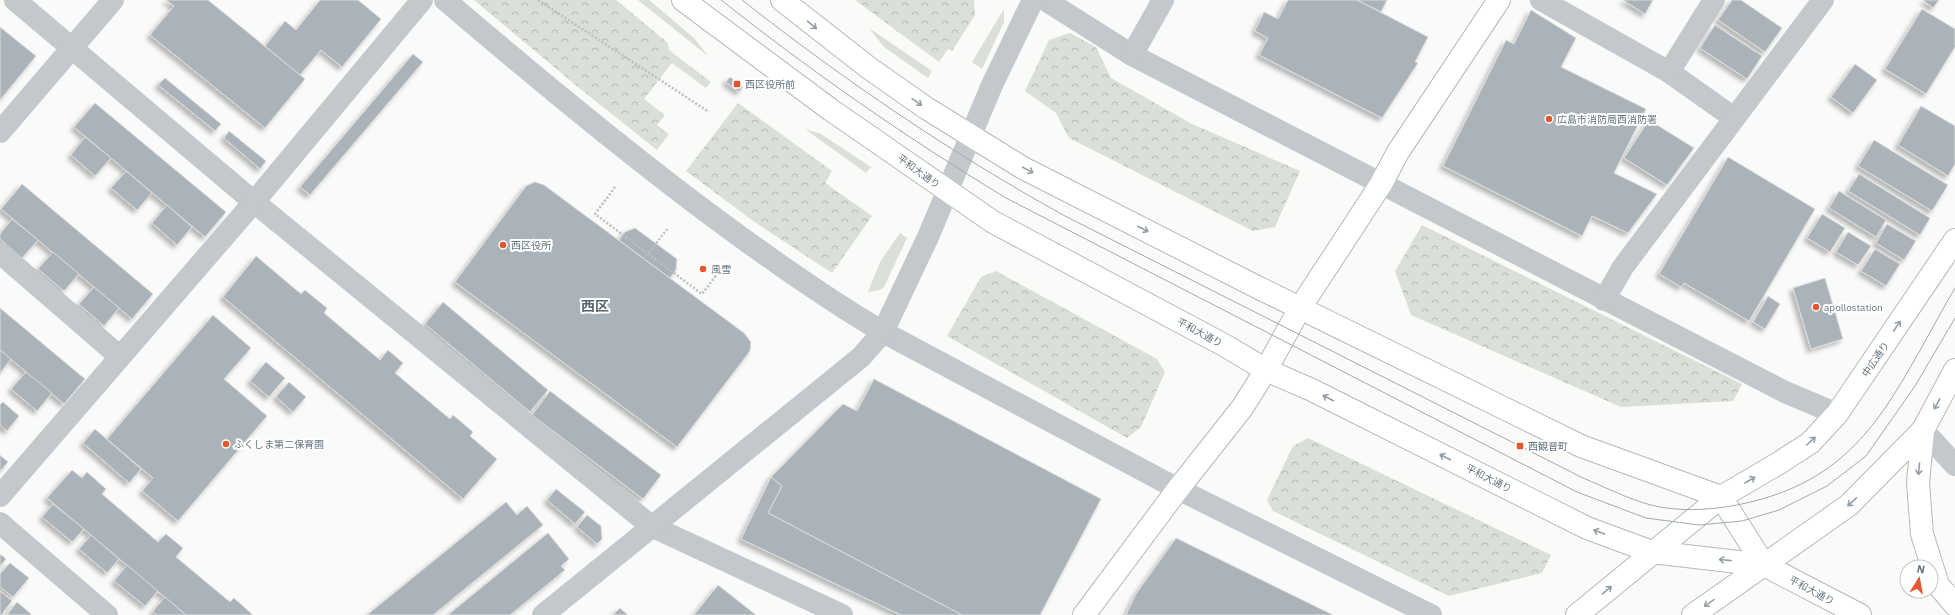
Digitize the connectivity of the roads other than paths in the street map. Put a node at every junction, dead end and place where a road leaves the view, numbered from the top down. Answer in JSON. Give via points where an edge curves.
{"nodes":[{"id":1,"x":15,"y":0,"type":"edge"},
{"id":2,"x":113,"y":0,"type":"edge"},
{"id":3,"x":422,"y":0,"type":"edge"},
{"id":4,"x":445,"y":0,"type":"edge"},
{"id":5,"x":683,"y":0,"type":"edge"},
{"id":6,"x":782,"y":0,"type":"edge"},
{"id":7,"x":1033,"y":0,"type":"edge"},
{"id":8,"x":1045,"y":0,"type":"edge"},
{"id":9,"x":1163,"y":0,"type":"edge"},
{"id":10,"x":1499,"y":0,"type":"edge"},
{"id":11,"x":1541,"y":0,"type":"edge"},
{"id":12,"x":1714,"y":0,"type":"edge"},
{"id":13,"x":1823,"y":0,"type":"edge"},
{"id":14,"x":72,"y":48,"type":"junction"},
{"id":15,"x":1132,"y":55,"type":"junction"},
{"id":16,"x":1669,"y":72,"type":"junction"},
{"id":17,"x":1734,"y":118,"type":"junction"},
{"id":18,"x":0,"y":132,"type":"edge"},
{"id":19,"x":970,"y":136,"type":"junction"},
{"id":20,"x":1381,"y":184,"type":"junction"},
{"id":21,"x":947,"y":191,"type":"junction"},
{"id":22,"x":254,"y":202,"type":"junction"},
{"id":23,"x":1955,"y":240,"type":"edge"},
{"id":24,"x":0,"y":253,"type":"edge"},
{"id":25,"x":1604,"y":300,"type":"junction"},
{"id":26,"x":1300,"y":308,"type":"junction"},
{"id":27,"x":883,"y":332,"type":"junction"},
{"id":28,"x":119,"y":356,"type":"junction"},
{"id":29,"x":1266,"y":370,"type":"junction"},
{"id":30,"x":1955,"y":370,"type":"edge"},
{"id":31,"x":1837,"y":414,"type":"junction"},
{"id":32,"x":1923,"y":430,"type":"junction"},
{"id":33,"x":1955,"y":465,"type":"edge"},
{"id":34,"x":1178,"y":489,"type":"junction"},
{"id":35,"x":0,"y":496,"type":"edge"},
{"id":36,"x":1721,"y":497,"type":"junction"},
{"id":37,"x":0,"y":522,"type":"edge"},
{"id":38,"x":651,"y":526,"type":"junction"},
{"id":39,"x":1652,"y":552,"type":"junction"},
{"id":40,"x":1764,"y":564,"type":"junction"},
{"id":41,"x":1955,"y":605,"type":"edge"},
{"id":42,"x":107,"y":615,"type":"edge"},
{"id":43,"x":543,"y":615,"type":"edge"},
{"id":44,"x":842,"y":615,"type":"edge"},
{"id":45,"x":1084,"y":615,"type":"edge"},
{"id":46,"x":1431,"y":615,"type":"edge"},
{"id":47,"x":1577,"y":615,"type":"edge"},
{"id":48,"x":1693,"y":615,"type":"edge"},
{"id":49,"x":1860,"y":615,"type":"edge"}],
"edges":[{"from":1,"to":14,"type":"street"},
{"from":2,"to":14,"type":"street"},
{"from":3,"to":22,"type":"street"},
{"from":4,"to":27,"type":"street","via":[[549,89],[742,239],[845,310]]},
{"from":5,"to":21,"type":"street","name":"平和大通り","via":[[830,110]]},
{"from":6,"to":19,"type":"street","one_way":true,"via":[[869,68]]},
{"from":7,"to":19,"type":"street"},
{"from":8,"to":15,"type":"street"},
{"from":9,"to":15,"type":"street"},
{"from":10,"to":20,"type":"street","via":[[1398,152]]},
{"from":11,"to":16,"type":"street"},
{"from":12,"to":16,"type":"street"},
{"from":13,"to":17,"type":"street"},
{"from":14,"to":18,"type":"street"},
{"from":14,"to":22,"type":"street"},
{"from":15,"to":20,"type":"street"},
{"from":16,"to":17,"type":"street"},
{"from":17,"to":25,"type":"street","via":[[1623,267]]},
{"from":19,"to":21,"type":"street"},
{"from":19,"to":26,"type":"street","one_way":true,"via":[[1023,168]]},
{"from":20,"to":25,"type":"street"},
{"from":20,"to":26,"type":"street"},
{"from":21,"to":27,"type":"street"},
{"from":21,"to":29,"type":"street","name":"平和大通り","via":[[993,222]]},
{"from":22,"to":28,"type":"street"},
{"from":22,"to":38,"type":"street"},
{"from":31,"to":23,"type":"street","name":"中広通り","one_way":true},
{"from":24,"to":28,"type":"street"},
{"from":25,"to":31,"type":"street","via":[[1785,392]]},
{"from":26,"to":29,"type":"street"},
{"from":26,"to":36,"type":"street","via":[[1581,446]]},
{"from":27,"to":34,"type":"street"},
{"from":27,"to":38,"type":"street","via":[[861,357]]},
{"from":28,"to":35,"type":"street"},
{"from":29,"to":34,"type":"street","via":[[1242,408]]},
{"from":39,"to":29,"type":"street","name":"平和大通り","one_way":true,"via":[[1587,528],[1312,390]]},
{"from":30,"to":32,"type":"street","one_way":true},
{"from":36,"to":31,"type":"street","name":"中広通り","one_way":true,"via":[[1810,443]]},
{"from":32,"to":33,"type":"street"},
{"from":32,"to":40,"type":"street","one_way":true,"via":[[1849,505]]},
{"from":32,"to":41,"type":"street","one_way":true,"via":[[1918,483],[1922,534],[1938,585]]},
{"from":34,"to":45,"type":"street"},
{"from":34,"to":46,"type":"street"},
{"from":36,"to":39,"type":"street","name":"中広通り"},
{"from":36,"to":40,"type":"street","name":"平和大通り"},
{"from":37,"to":42,"type":"street"},
{"from":38,"to":43,"type":"street"},
{"from":38,"to":44,"type":"street"},
{"from":40,"to":39,"type":"street","name":"平和大通り","one_way":true},
{"from":47,"to":39,"type":"street","name":"中広通り","one_way":true},
{"from":40,"to":48,"type":"street","one_way":true},
{"from":40,"to":49,"type":"street","name":"平和大通り"}]}
